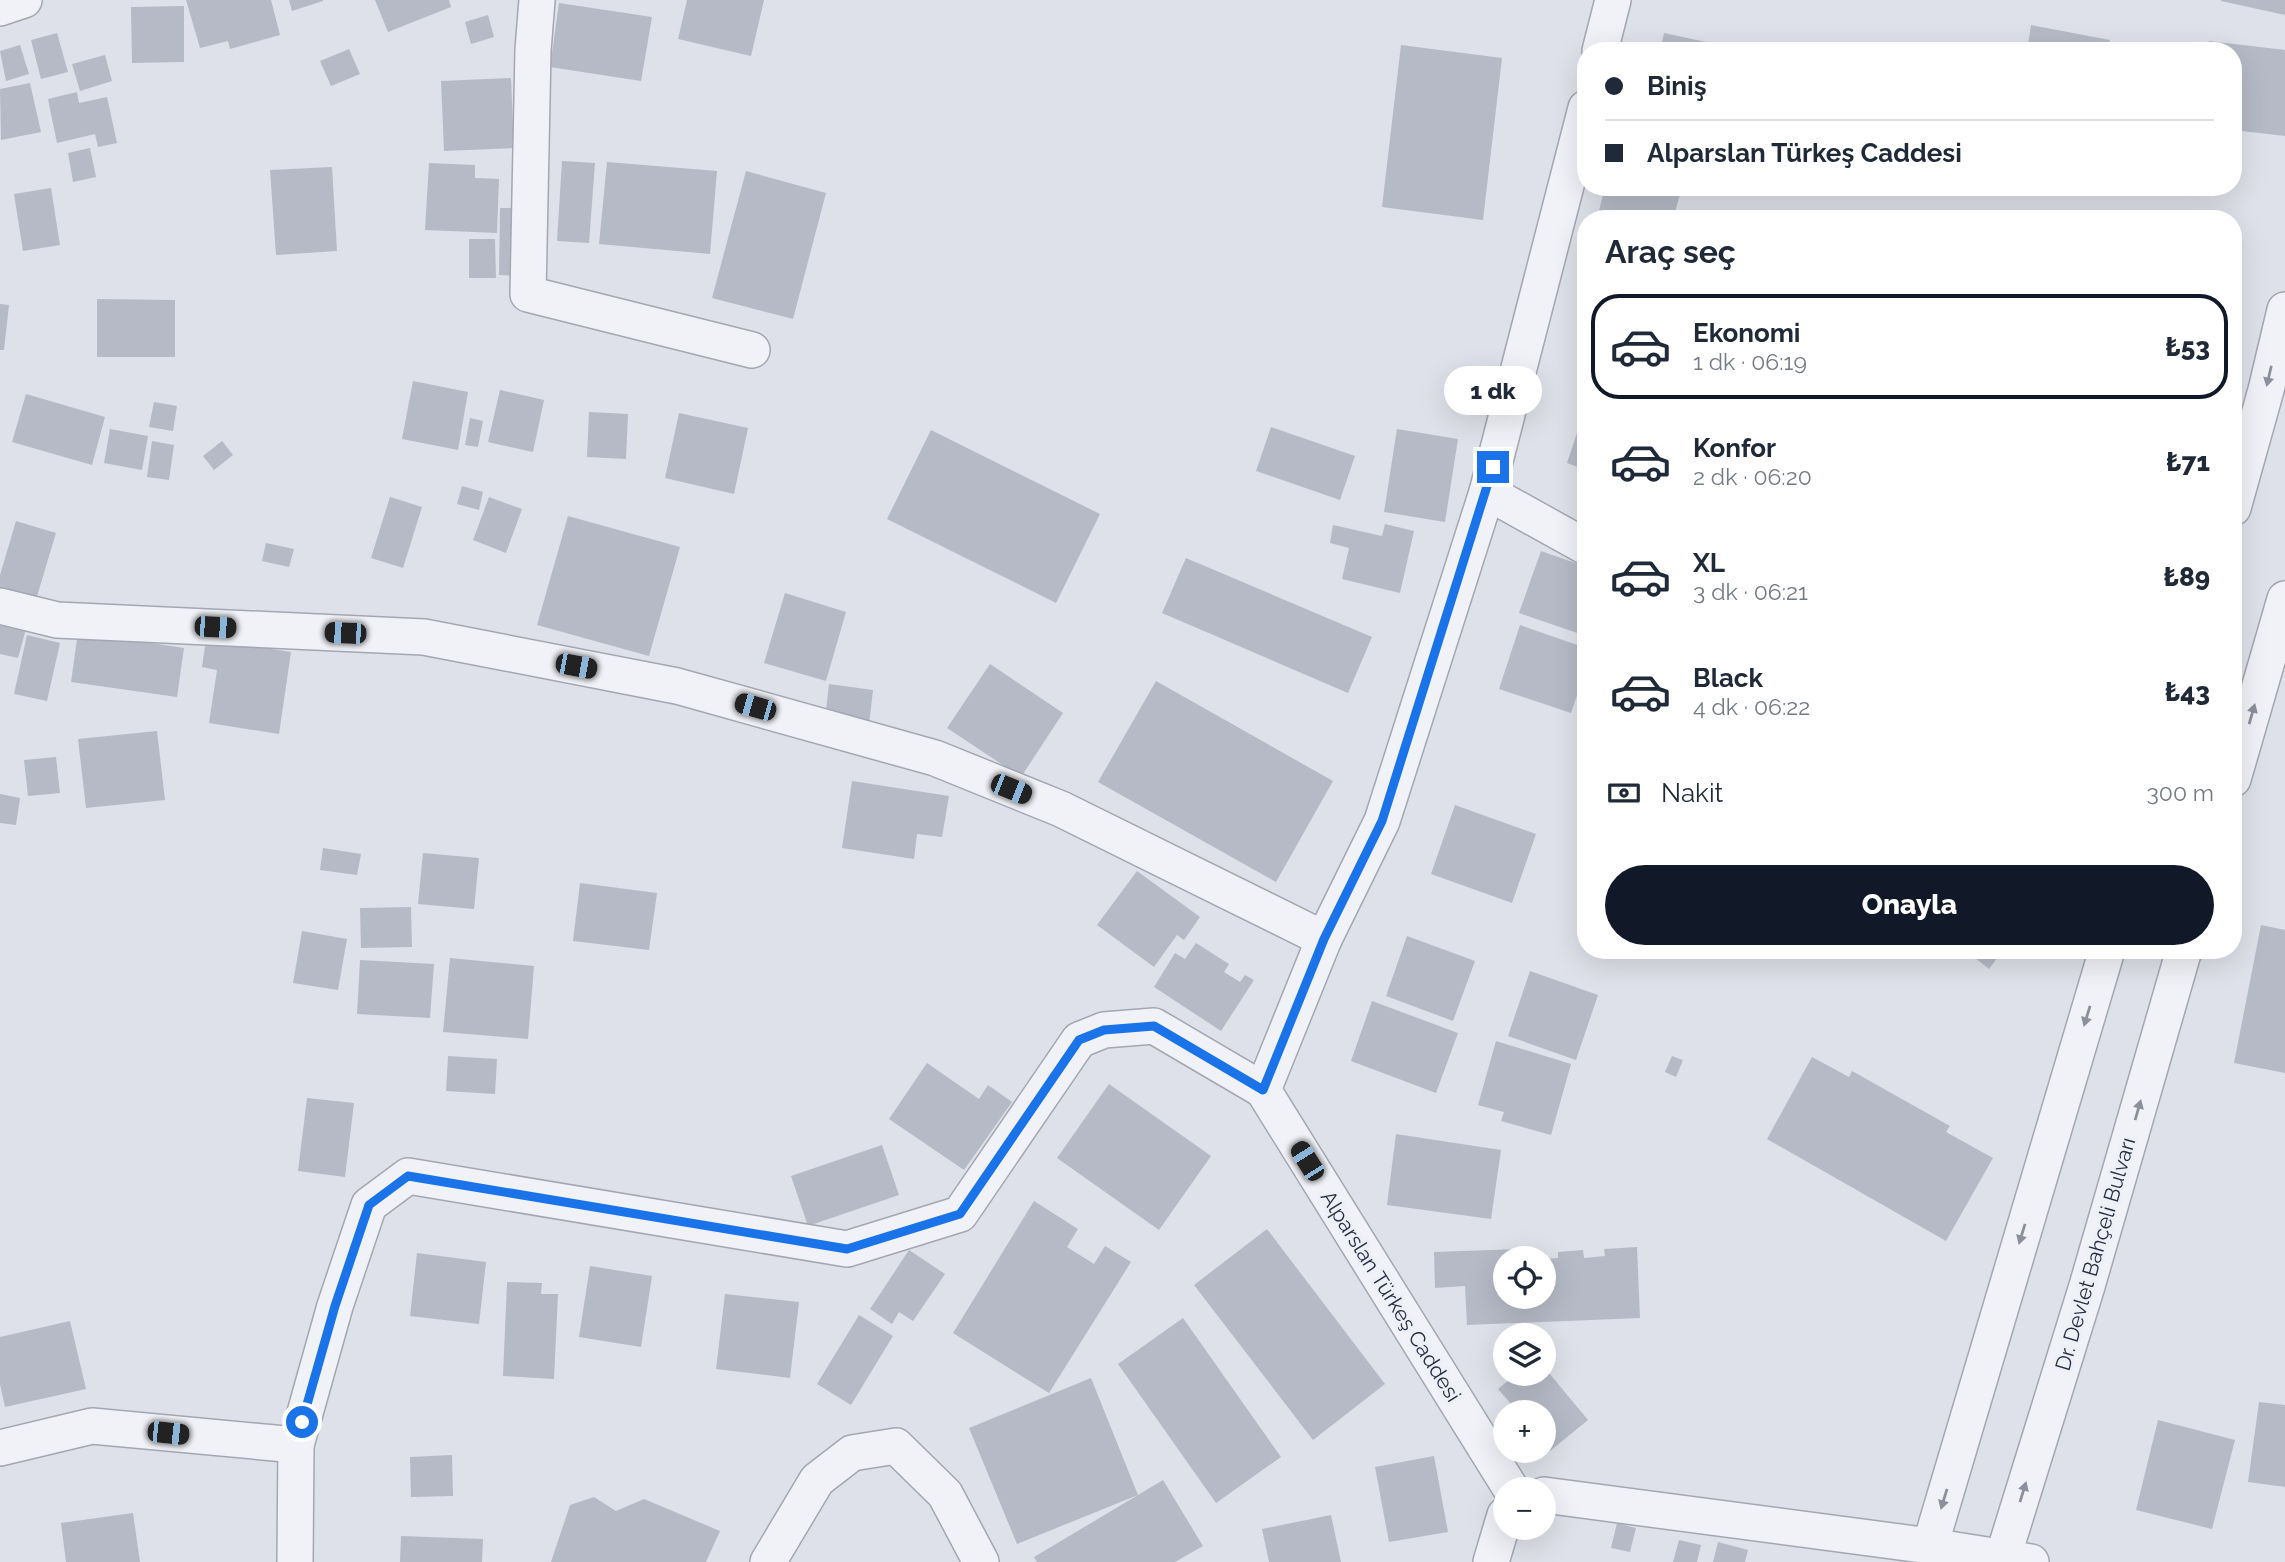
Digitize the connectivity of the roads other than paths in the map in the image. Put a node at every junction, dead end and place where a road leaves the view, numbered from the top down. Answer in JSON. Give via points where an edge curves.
{"nodes":[{"id":1,"x":24,"y":0,"type":"edge"},
{"id":2,"x":537,"y":0,"type":"edge"},
{"id":3,"x":1613,"y":0,"type":"edge"},
{"id":4,"x":0,"y":8,"type":"edge"},
{"id":5,"x":1602,"y":42,"type":"edge"},
{"id":6,"x":1577,"y":143,"type":"edge"},
{"id":7,"x":2285,"y":310,"type":"edge"},
{"id":8,"x":752,"y":350,"type":"dead end"},
{"id":9,"x":2242,"y":476,"type":"edge"},
{"id":10,"x":1487,"y":492,"type":"junction"},
{"id":11,"x":1577,"y":542,"type":"edge"},
{"id":12,"x":2285,"y":599,"type":"edge"},
{"id":13,"x":0,"y":606,"type":"edge"},
{"id":14,"x":2242,"y":748,"type":"edge"},
{"id":15,"x":1324,"y":939,"type":"junction"},
{"id":16,"x":2104,"y":959,"type":"edge"},
{"id":17,"x":2181,"y":959,"type":"edge"},
{"id":18,"x":1263,"y":1090,"type":"junction"},
{"id":19,"x":296,"y":1445,"type":"junction"},
{"id":20,"x":0,"y":1448,"type":"edge"},
{"id":21,"x":1504,"y":1477,"type":"edge"},
{"id":22,"x":1556,"y":1497,"type":"edge"},
{"id":23,"x":1498,"y":1540,"type":"edge"},
{"id":24,"x":1930,"y":1546,"type":"junction"},
{"id":25,"x":2017,"y":1560,"type":"edge"},
{"id":26,"x":295,"y":1562,"type":"edge"},
{"id":27,"x":768,"y":1562,"type":"edge"},
{"id":28,"x":981,"y":1562,"type":"edge"},
{"id":29,"x":1491,"y":1562,"type":"edge"}],
"edges":[{"from":1,"to":4,"type":"street"},
{"from":2,"to":8,"type":"street","via":[[528,294]]},
{"from":3,"to":5,"type":"street"},
{"from":6,"to":10,"type":"street"},
{"from":7,"to":9,"type":"street","one_way":true},
{"from":10,"to":11,"type":"street"},
{"from":10,"to":15,"type":"street","via":[[1382,821]]},
{"from":14,"to":12,"type":"street","one_way":true},
{"from":13,"to":15,"type":"street","via":[[57,620],[424,637],[677,686],[935,758],[1061,810]]},
{"from":15,"to":18,"type":"street"},
{"from":16,"to":24,"type":"street","one_way":true},
{"from":25,"to":17,"type":"street","name":"Dr. Devlet Bahçeli Bulvarı","one_way":true,"via":[[2087,1286]]},
{"from":18,"to":19,"type":"street","via":[[1154,1026],[1104,1030],[1079,1040],[960,1214],[847,1249],[408,1176],[369,1205]]},
{"from":18,"to":21,"type":"street","name":"Alparslan Türkeş Caddesi"},
{"from":19,"to":20,"type":"street","via":[[92,1426]]},
{"from":19,"to":26,"type":"street"},
{"from":22,"to":24,"type":"street"},
{"from":23,"to":29,"type":"street"},
{"from":24,"to":25,"type":"street"},
{"from":27,"to":28,"type":"street","via":[[817,1480],[852,1453],[895,1446],[945,1494]]}]}
